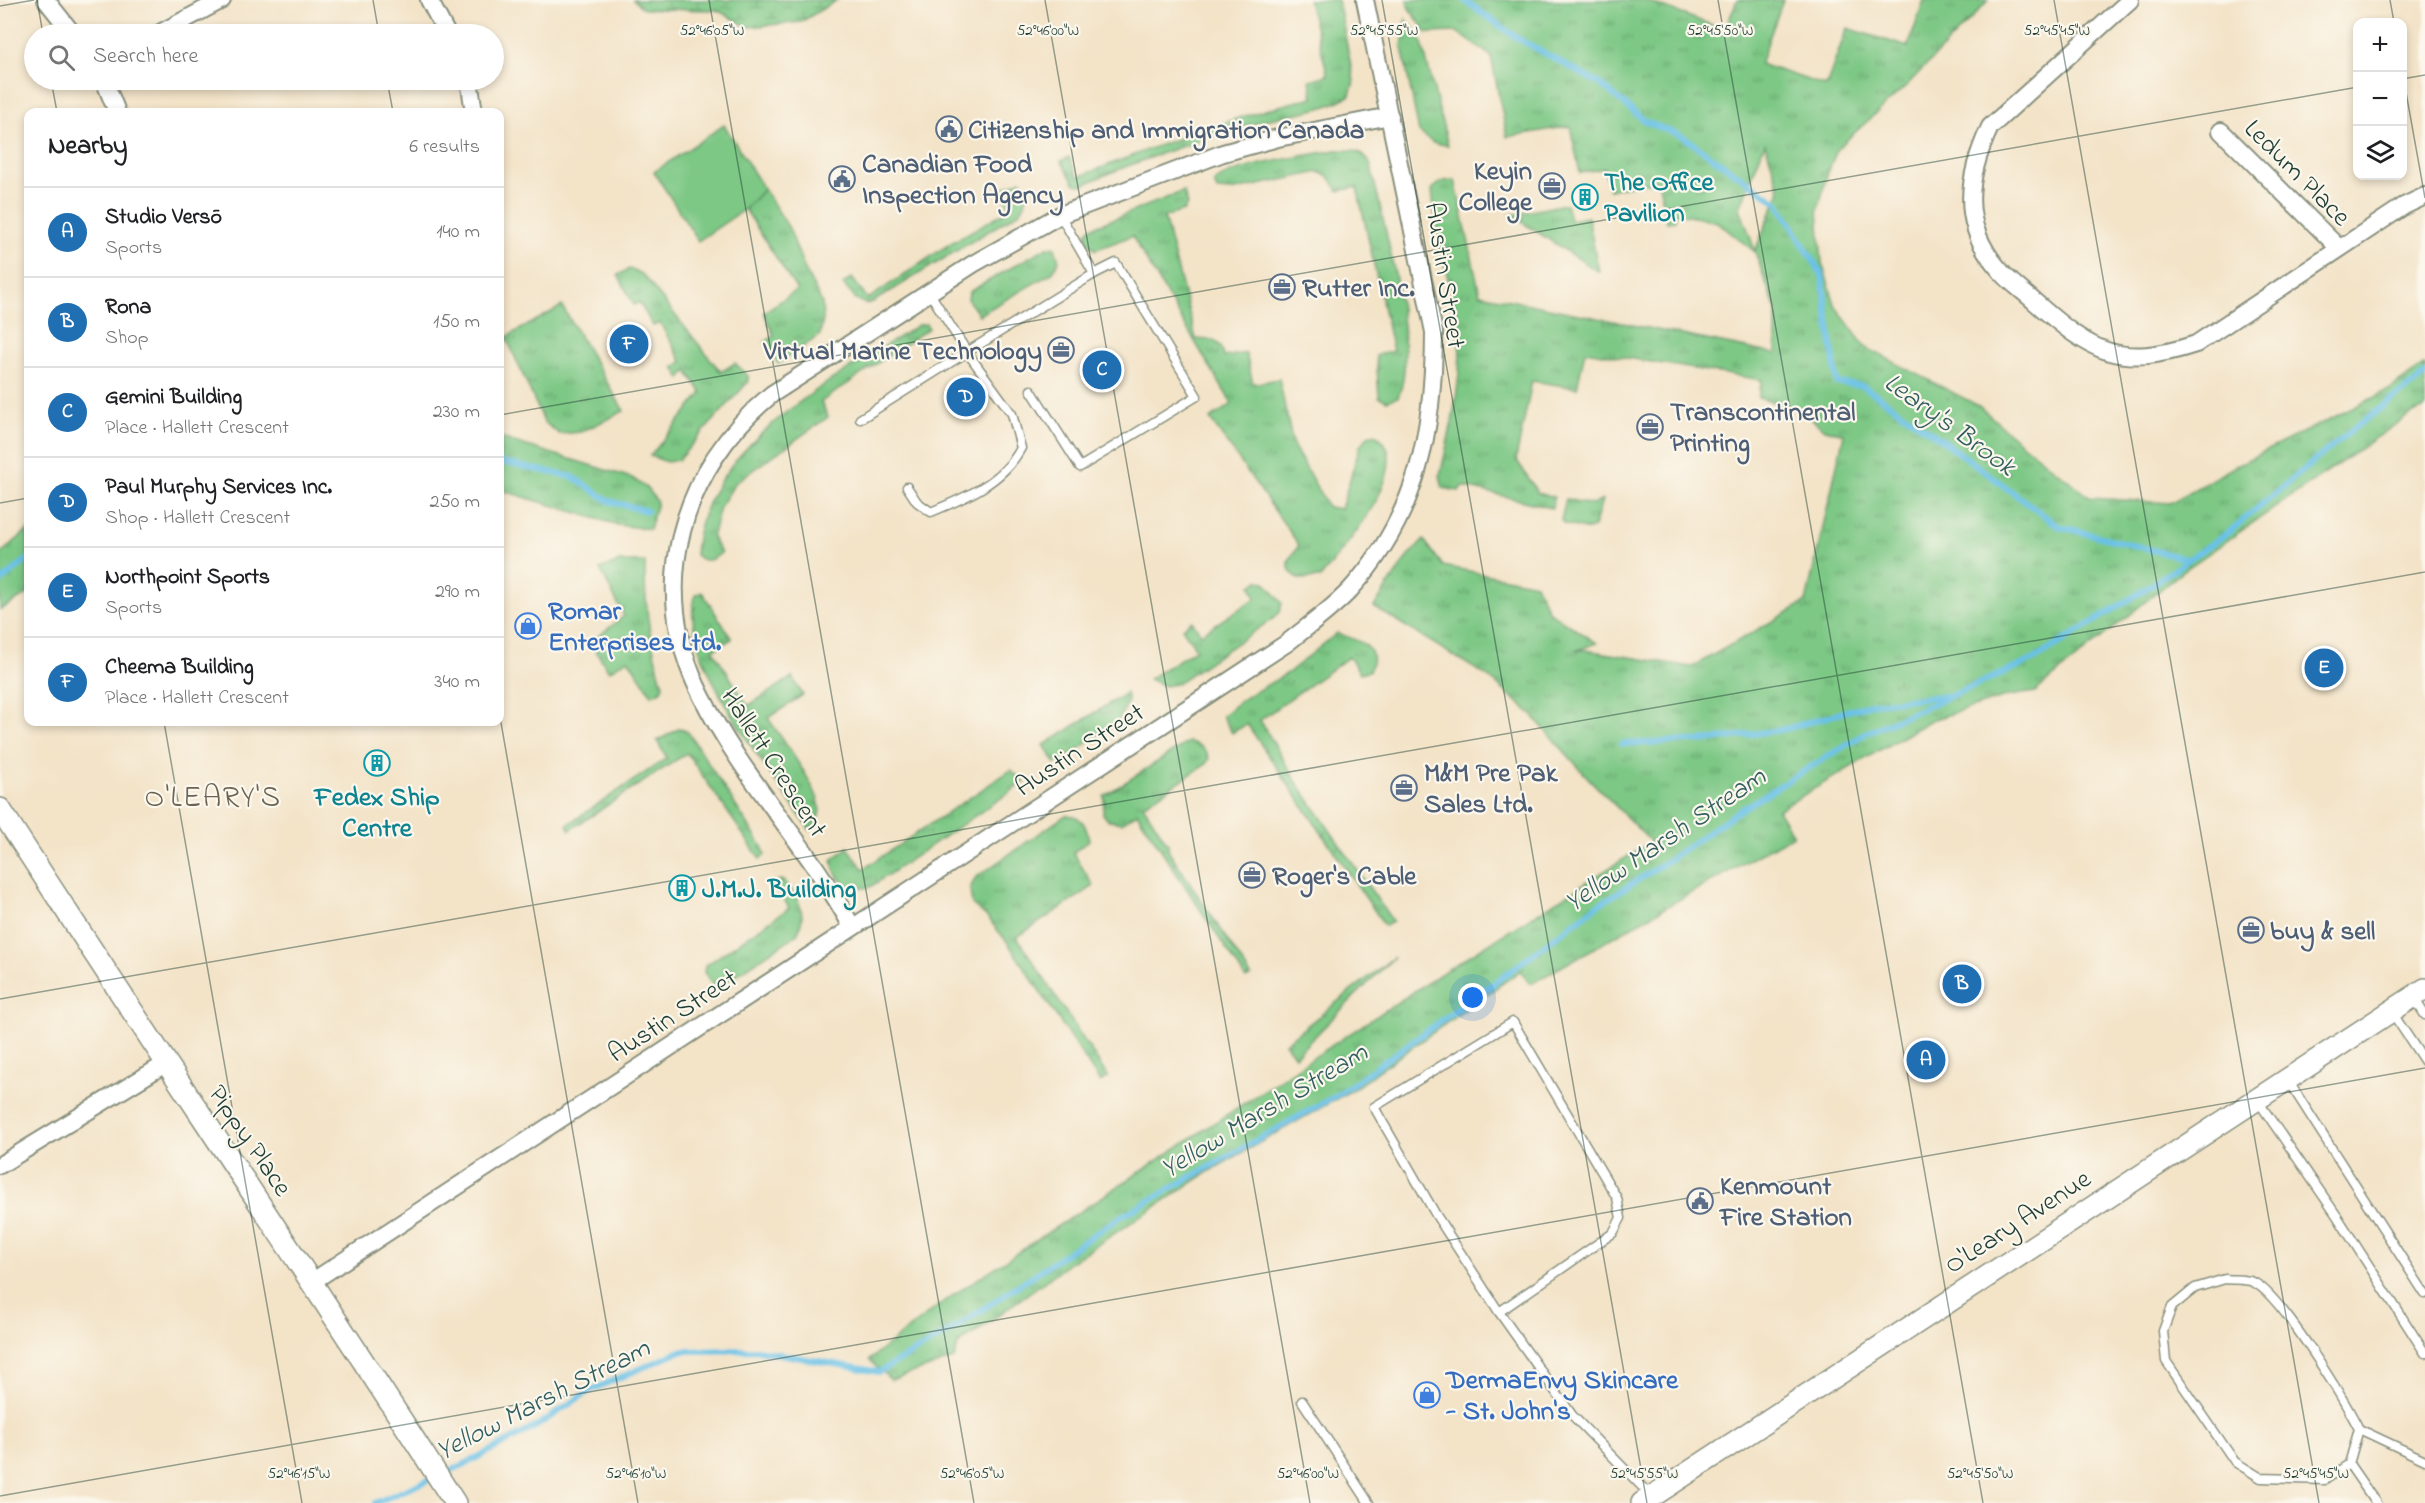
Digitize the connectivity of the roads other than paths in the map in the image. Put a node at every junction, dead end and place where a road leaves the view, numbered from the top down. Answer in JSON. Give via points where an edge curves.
{"nodes":[{"id":1,"x":46,"y":0,"type":"edge"},
{"id":2,"x":222,"y":0,"type":"edge"},
{"id":3,"x":429,"y":0,"type":"edge"},
{"id":4,"x":1365,"y":0,"type":"edge"},
{"id":5,"x":2130,"y":0,"type":"edge"},
{"id":6,"x":65,"y":24,"type":"edge"},
{"id":7,"x":177,"y":24,"type":"edge"},
{"id":8,"x":442,"y":24,"type":"edge"},
{"id":9,"x":108,"y":90,"type":"edge"},
{"id":10,"x":471,"y":90,"type":"edge"},
{"id":11,"x":115,"y":108,"type":"edge"},
{"id":12,"x":473,"y":108,"type":"edge"},
{"id":13,"x":1390,"y":116,"type":"junction"},
{"id":14,"x":2221,"y":131,"type":"dead end"},
{"id":15,"x":2425,"y":196,"type":"edge"},
{"id":16,"x":1060,"y":215,"type":"junction"},
{"id":17,"x":2340,"y":248,"type":"junction"},
{"id":18,"x":1094,"y":274,"type":"junction"},
{"id":19,"x":929,"y":292,"type":"junction"},
{"id":20,"x":966,"y":352,"type":"junction"},
{"id":21,"x":1031,"y":390,"type":"dead end"},
{"id":22,"x":860,"y":419,"type":"dead end"},
{"id":23,"x":907,"y":487,"type":"dead end"},
{"id":24,"x":0,"y":809,"type":"edge"},
{"id":25,"x":852,"y":927,"type":"junction"},
{"id":26,"x":2419,"y":993,"type":"edge"},
{"id":27,"x":2391,"y":1011,"type":"junction"},
{"id":28,"x":2425,"y":1015,"type":"edge"},
{"id":29,"x":2425,"y":1062,"type":"edge"},
{"id":30,"x":165,"y":1064,"type":"junction"},
{"id":31,"x":2287,"y":1078,"type":"junction"},
{"id":32,"x":2257,"y":1098,"type":"junction"},
{"id":33,"x":0,"y":1165,"type":"edge"},
{"id":34,"x":313,"y":1281,"type":"junction"},
{"id":35,"x":2422,"y":1281,"type":"edge"},
{"id":36,"x":2425,"y":1294,"type":"edge"},
{"id":37,"x":1499,"y":1312,"type":"junction"},
{"id":38,"x":2425,"y":1353,"type":"edge"},
{"id":39,"x":1302,"y":1401,"type":"dead end"},
{"id":40,"x":2359,"y":1429,"type":"junction"},
{"id":41,"x":2425,"y":1460,"type":"edge"},
{"id":42,"x":2349,"y":1464,"type":"junction"},
{"id":43,"x":451,"y":1497,"type":"edge"},
{"id":44,"x":1647,"y":1499,"type":"edge"},
{"id":45,"x":1369,"y":1503,"type":"edge"},
{"id":46,"x":2376,"y":1503,"type":"edge"}],
"edges":[{"from":1,"to":6,"type":"street"},
{"from":2,"to":7,"type":"street"},
{"from":3,"to":8,"type":"street"},
{"from":4,"to":13,"type":"street","name":"Austin Street"},
{"from":5,"to":17,"type":"street","via":[[1990,127],[1977,155],[1970,186],[1972,218],[1981,244],[1998,269],[2073,335],[2105,351],[2138,357],[2196,344]]},
{"from":9,"to":11,"type":"street"},
{"from":10,"to":12,"type":"street"},
{"from":13,"to":16,"type":"street","name":"Hallett Crescent","via":[[1223,153]]},
{"from":13,"to":25,"type":"street","name":"Austin Street","via":[[1434,332],[1434,378],[1429,426],[1413,488],[1374,559],[1350,590],[1287,643]]},
{"from":14,"to":17,"type":"street","name":"Ledum Place"},
{"from":15,"to":17,"type":"street"},
{"from":16,"to":18,"type":"lane"},
{"from":16,"to":19,"type":"street","name":"Hallett Crescent"},
{"from":18,"to":20,"type":"lane"},
{"from":18,"to":21,"type":"lane","via":[[1116,263],[1197,396],[1080,467]]},
{"from":19,"to":20,"type":"lane"},
{"from":19,"to":25,"type":"street","name":"Hallett Crescent","via":[[772,394],[747,415],[722,444],[702,477],[680,537],[676,605],[689,668],[701,695],[837,898]]},
{"from":20,"to":22,"type":"lane"},
{"from":20,"to":23,"type":"lane","via":[[1012,414],[1020,448],[1012,464],[996,478],[961,500],[931,512],[916,502]]},
{"from":24,"to":30,"type":"street","name":"Pippy Place"},
{"from":25,"to":34,"type":"street","name":"Austin Street"},
{"from":26,"to":27,"type":"street","name":"O'Leary Avenue"},
{"from":26,"to":28,"type":"lane"},
{"from":27,"to":29,"type":"lane"},
{"from":27,"to":31,"type":"street","name":"O'Leary Avenue"},
{"from":30,"to":33,"type":"street"},
{"from":30,"to":34,"type":"street","name":"Pippy Place"},
{"from":31,"to":32,"type":"street","name":"O'Leary Avenue"},
{"from":31,"to":35,"type":"lane"},
{"from":32,"to":38,"type":"lane"},
{"from":32,"to":44,"type":"street","name":"O'Leary Avenue"},
{"from":34,"to":43,"type":"street","name":"Pippy Place"},
{"from":35,"to":36,"type":"lane"},
{"from":37,"to":37,"type":"lane","via":[[1436,1215],[1374,1107],[1513,1022],[1613,1189],[1621,1218],[1613,1233]]},
{"from":37,"to":44,"type":"lane","via":[[1572,1415]]},
{"from":39,"to":45,"type":"lane"},
{"from":40,"to":41,"type":"lane"},
{"from":40,"to":42,"type":"lane"},
{"from":40,"to":42,"type":"lane","via":[[2276,1301],[2253,1282],[2225,1279],[2195,1288],[2172,1307],[2163,1331],[2166,1362],[2235,1462],[2261,1478],[2292,1481],[2325,1480]]},
{"from":42,"to":46,"type":"lane"}]}
